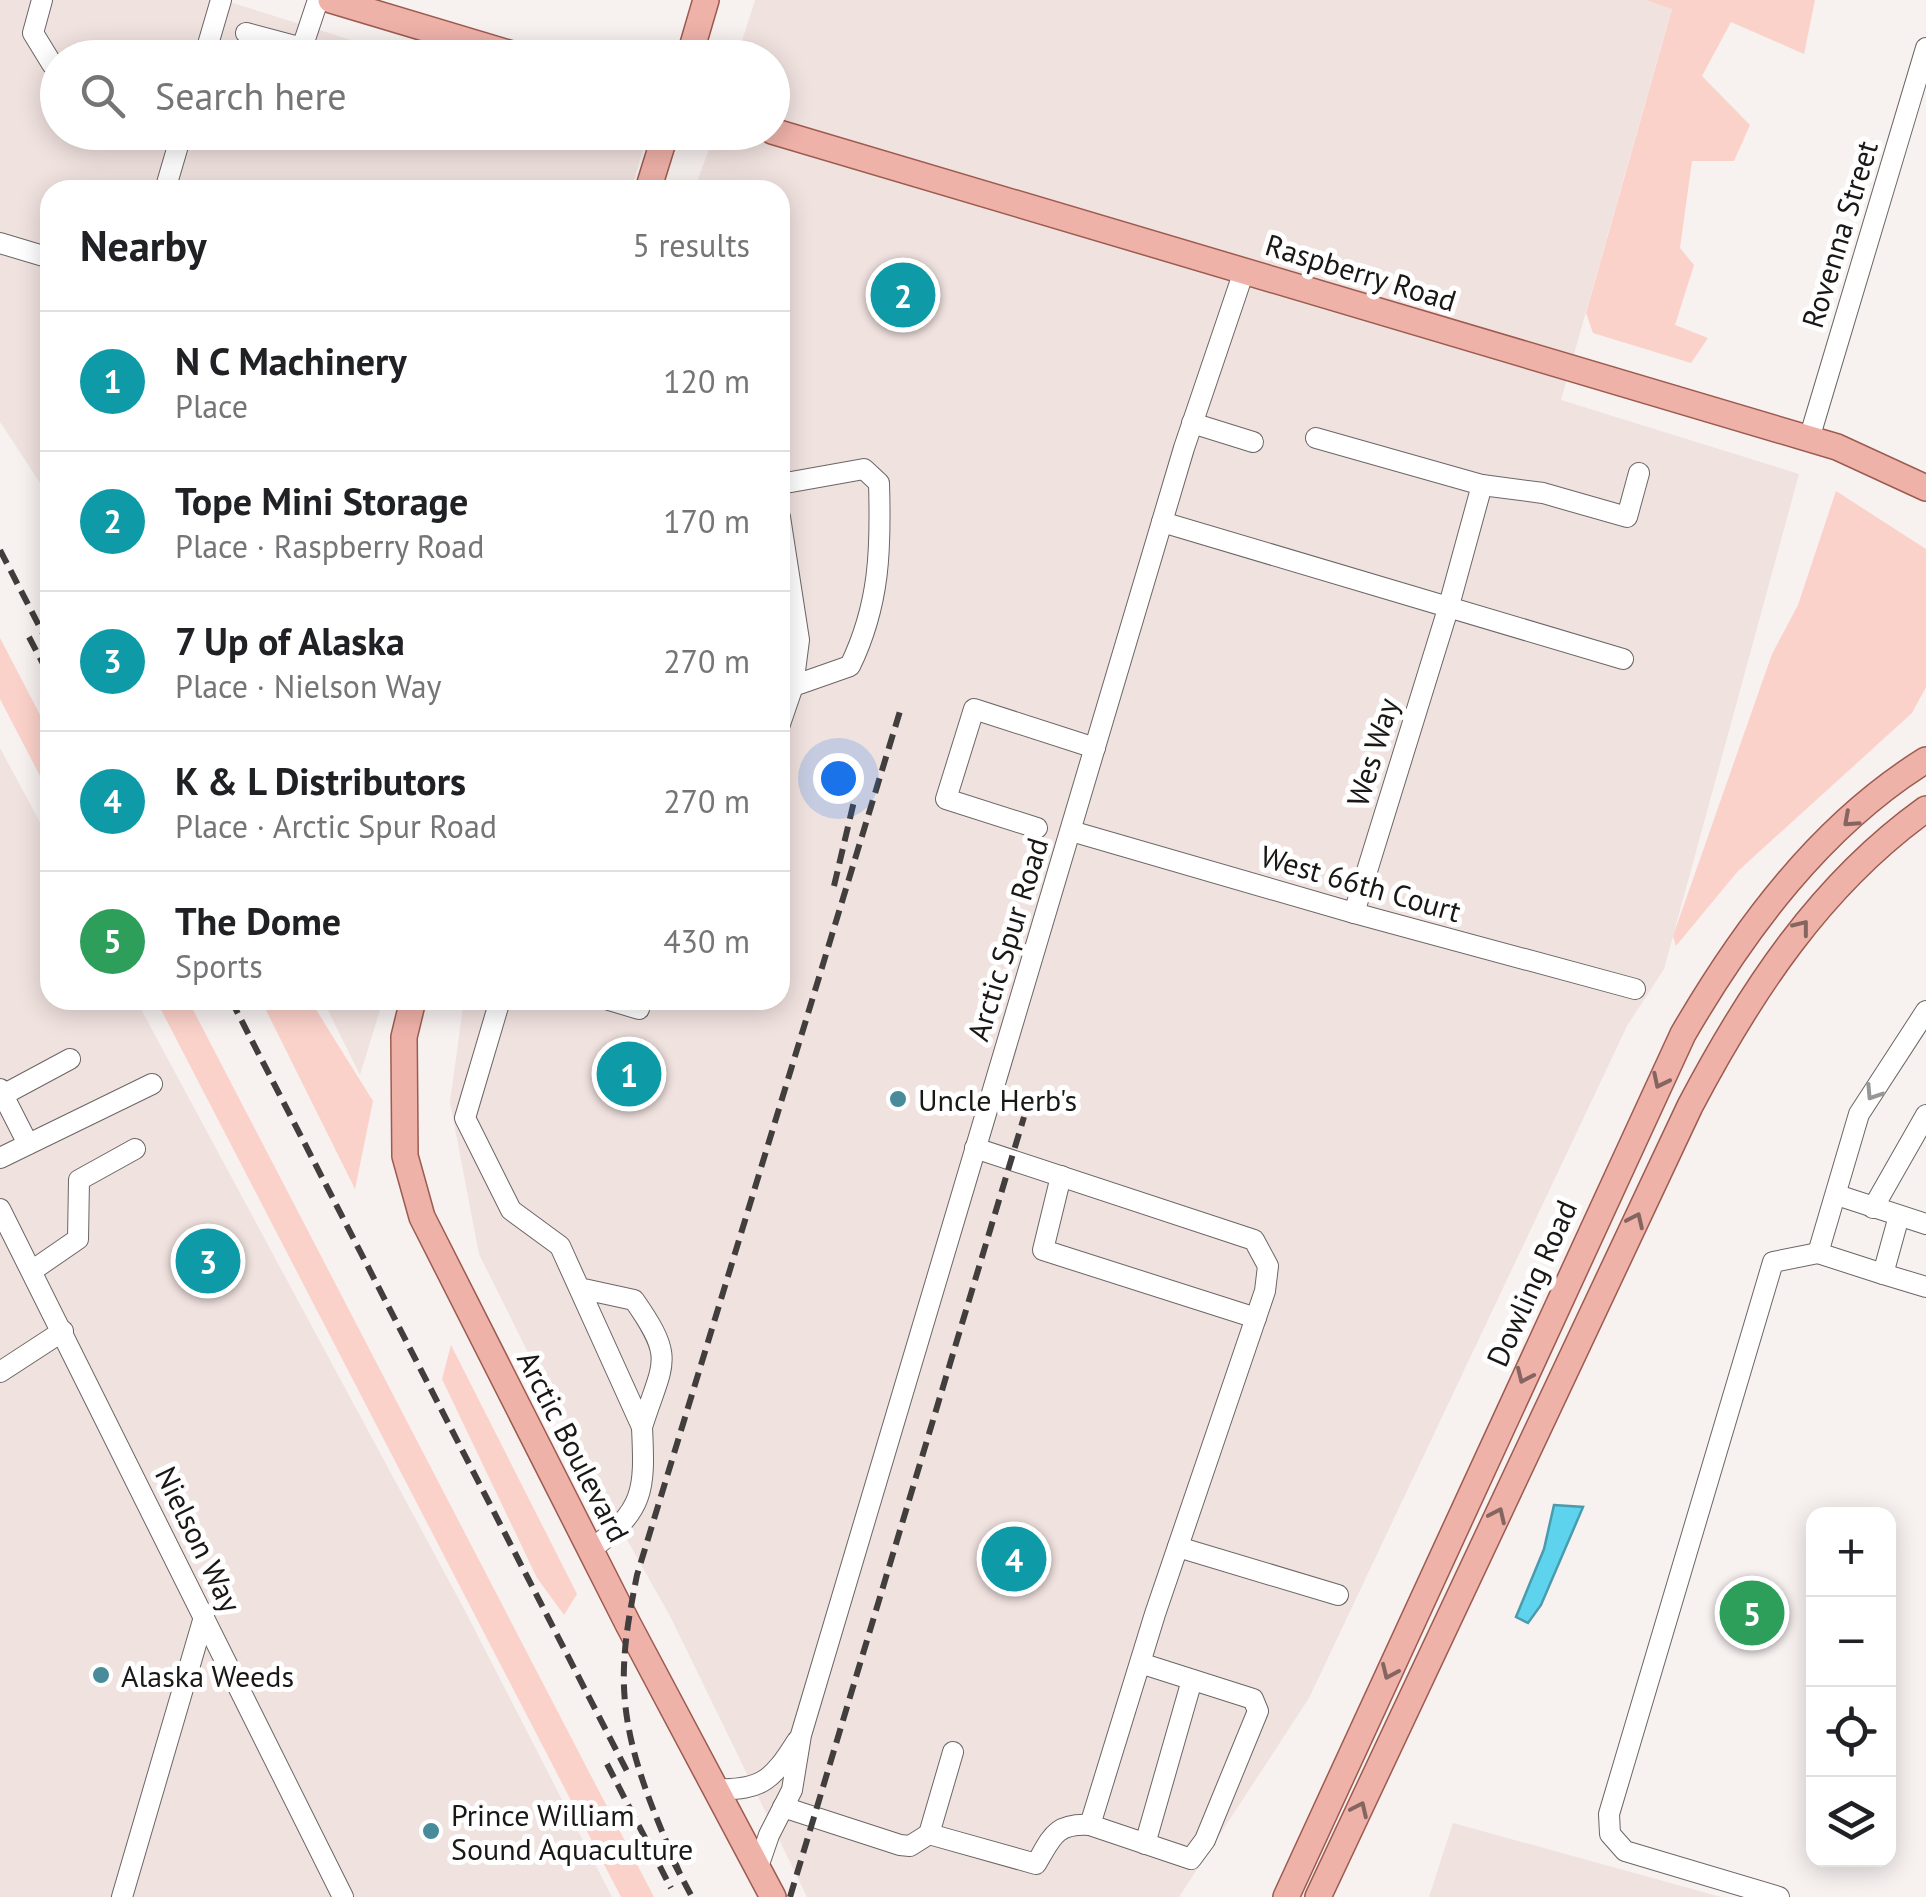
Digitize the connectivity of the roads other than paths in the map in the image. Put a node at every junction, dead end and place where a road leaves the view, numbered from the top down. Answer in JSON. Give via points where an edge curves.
{"nodes":[{"id":1,"x":42,"y":0,"type":"edge"},
{"id":2,"x":222,"y":0,"type":"edge"},
{"id":3,"x":318,"y":0,"type":"edge"},
{"id":4,"x":331,"y":0,"type":"edge"},
{"id":5,"x":706,"y":0,"type":"edge"},
{"id":6,"x":246,"y":33,"type":"dead end"},
{"id":7,"x":210,"y":40,"type":"edge"},
{"id":8,"x":267,"y":40,"type":"edge"},
{"id":9,"x":310,"y":40,"type":"edge"},
{"id":10,"x":465,"y":40,"type":"edge"},
{"id":11,"x":694,"y":40,"type":"edge"},
{"id":12,"x":40,"y":44,"type":"edge"},
{"id":13,"x":1926,"y":48,"type":"edge"},
{"id":14,"x":790,"y":136,"type":"edge"},
{"id":15,"x":177,"y":150,"type":"edge"},
{"id":16,"x":660,"y":150,"type":"edge"},
{"id":17,"x":168,"y":180,"type":"edge"},
{"id":18,"x":651,"y":180,"type":"edge"},
{"id":19,"x":0,"y":242,"type":"edge"},
{"id":20,"x":40,"y":255,"type":"edge"},
{"id":21,"x":1244,"y":271,"type":"junction"},
{"id":22,"x":1192,"y":423,"type":"junction"},
{"id":23,"x":1316,"y":438,"type":"dead end"},
{"id":24,"x":1810,"y":438,"type":"junction"},
{"id":25,"x":1253,"y":442,"type":"dead end"},
{"id":26,"x":1640,"y":473,"type":"dead end"},
{"id":27,"x":790,"y":482,"type":"edge"},
{"id":28,"x":1482,"y":486,"type":"junction"},
{"id":29,"x":1926,"y":488,"type":"edge"},
{"id":30,"x":1162,"y":522,"type":"junction"},
{"id":31,"x":790,"y":582,"type":"edge"},
{"id":32,"x":1448,"y":608,"type":"junction"},
{"id":33,"x":1623,"y":659,"type":"dead end"},
{"id":34,"x":793,"y":686,"type":"junction"},
{"id":35,"x":790,"y":695,"type":"edge"},
{"id":36,"x":1095,"y":748,"type":"junction"},
{"id":37,"x":1926,"y":760,"type":"edge"},
{"id":38,"x":1926,"y":809,"type":"edge"},
{"id":39,"x":1037,"y":828,"type":"dead end"},
{"id":40,"x":1071,"y":831,"type":"junction"},
{"id":41,"x":1354,"y":913,"type":"junction"},
{"id":42,"x":1635,"y":989,"type":"dead end"},
{"id":43,"x":411,"y":1010,"type":"edge"},
{"id":44,"x":497,"y":1010,"type":"edge"},
{"id":45,"x":1926,"y":1011,"type":"edge"},
{"id":46,"x":70,"y":1059,"type":"dead end"},
{"id":47,"x":152,"y":1084,"type":"dead end"},
{"id":48,"x":2,"y":1092,"type":"edge"},
{"id":49,"x":1926,"y":1116,"type":"edge"},
{"id":50,"x":28,"y":1144,"type":"junction"},
{"id":51,"x":975,"y":1148,"type":"junction"},
{"id":52,"x":135,"y":1149,"type":"dead end"},
{"id":53,"x":0,"y":1158,"type":"edge"},
{"id":54,"x":1060,"y":1176,"type":"junction"},
{"id":55,"x":1837,"y":1195,"type":"junction"},
{"id":56,"x":1873,"y":1208,"type":"junction"},
{"id":57,"x":0,"y":1209,"type":"edge"},
{"id":58,"x":1899,"y":1216,"type":"junction"},
{"id":59,"x":1926,"y":1224,"type":"edge"},
{"id":60,"x":1818,"y":1253,"type":"junction"},
{"id":61,"x":34,"y":1270,"type":"junction"},
{"id":62,"x":1883,"y":1274,"type":"junction"},
{"id":63,"x":1926,"y":1286,"type":"edge"},
{"id":64,"x":579,"y":1288,"type":"junction"},
{"id":65,"x":1256,"y":1318,"type":"junction"},
{"id":66,"x":63,"y":1331,"type":"junction"},
{"id":67,"x":0,"y":1372,"type":"edge"},
{"id":68,"x":642,"y":1426,"type":"junction"},
{"id":69,"x":1178,"y":1546,"type":"junction"},
{"id":70,"x":590,"y":1550,"type":"junction"},
{"id":71,"x":1338,"y":1595,"type":"dead end"},
{"id":72,"x":204,"y":1617,"type":"junction"},
{"id":73,"x":1140,"y":1663,"type":"junction"},
{"id":74,"x":1192,"y":1680,"type":"junction"},
{"id":75,"x":801,"y":1736,"type":"junction"},
{"id":76,"x":952,"y":1752,"type":"dead end"},
{"id":77,"x":716,"y":1789,"type":"junction"},
{"id":78,"x":784,"y":1808,"type":"junction"},
{"id":79,"x":1090,"y":1825,"type":"junction"},
{"id":80,"x":930,"y":1834,"type":"junction"},
{"id":81,"x":1145,"y":1844,"type":"junction"},
{"id":82,"x":758,"y":1868,"type":"junction"},
{"id":83,"x":122,"y":1897,"type":"edge"},
{"id":84,"x":344,"y":1897,"type":"edge"},
{"id":85,"x":773,"y":1897,"type":"edge"},
{"id":86,"x":1286,"y":1897,"type":"edge"},
{"id":87,"x":1318,"y":1897,"type":"edge"},
{"id":88,"x":1779,"y":1897,"type":"edge"}],
"edges":[{"from":1,"to":12,"type":"street","via":[[33,33]]},
{"from":2,"to":7,"type":"street"},
{"from":3,"to":9,"type":"street"},
{"from":4,"to":10,"type":"main road"},
{"from":5,"to":11,"type":"main road"},
{"from":6,"to":8,"type":"street"},
{"from":13,"to":24,"type":"street","name":"Rovenna Street"},
{"from":14,"to":21,"type":"main road","name":"Raspberry Road"},
{"from":15,"to":17,"type":"street"},
{"from":16,"to":18,"type":"main road"},
{"from":19,"to":20,"type":"street"},
{"from":21,"to":22,"type":"street","name":"Arctic Spur Road"},
{"from":21,"to":24,"type":"main road","name":"Raspberry Road"},
{"from":22,"to":25,"type":"street"},
{"from":22,"to":30,"type":"street","name":"Arctic Spur Road"},
{"from":23,"to":28,"type":"street"},
{"from":24,"to":29,"type":"main road","name":"Raspberry Road"},
{"from":26,"to":28,"type":"street","via":[[1627,518],[1543,493]]},
{"from":27,"to":34,"type":"street","via":[[864,469],[879,482],[881,554],[865,634],[850,666]]},
{"from":28,"to":32,"type":"street","name":"Wes Way"},
{"from":30,"to":32,"type":"street"},
{"from":30,"to":36,"type":"street","name":"Arctic Spur Road"},
{"from":31,"to":34,"type":"street","via":[[799,640]]},
{"from":32,"to":33,"type":"street"},
{"from":32,"to":41,"type":"street","name":"Wes Way"},
{"from":34,"to":35,"type":"street"},
{"from":36,"to":39,"type":"street","via":[[974,709],[946,800]]},
{"from":36,"to":40,"type":"street","name":"Arctic Spur Road"},
{"from":37,"to":86,"type":"main road","name":"Dowling Road","one_way":true,"via":[[1802,867],[1719,971],[1683,1034]]},
{"from":87,"to":38,"type":"main road","one_way":true,"via":[[1723,1043],[1826,897]]},
{"from":40,"to":41,"type":"street","name":"West 66th Court"},
{"from":40,"to":51,"type":"street","name":"Arctic Spur Road"},
{"from":41,"to":42,"type":"street","name":"West 66th Court"},
{"from":43,"to":70,"type":"main road","name":"Arctic Boulevard","via":[[404,1037],[405,1156],[422,1218]]},
{"from":44,"to":64,"type":"street","via":[[465,1118],[510,1210],[560,1246]]},
{"from":45,"to":55,"type":"street","one_way":true,"via":[[1859,1114]]},
{"from":46,"to":48,"type":"street"},
{"from":47,"to":50,"type":"street"},
{"from":48,"to":50,"type":"street"},
{"from":49,"to":56,"type":"street"},
{"from":50,"to":53,"type":"street"},
{"from":51,"to":54,"type":"street"},
{"from":51,"to":75,"type":"street","name":"Arctic Spur Road"},
{"from":52,"to":61,"type":"street","via":[[79,1180],[78,1239]]},
{"from":54,"to":65,"type":"street","via":[[1254,1240],[1268,1266]]},
{"from":54,"to":65,"type":"street","via":[[1043,1250]]},
{"from":55,"to":56,"type":"street"},
{"from":55,"to":60,"type":"street"},
{"from":56,"to":58,"type":"street"},
{"from":57,"to":61,"type":"street","name":"Nielson Way"},
{"from":58,"to":59,"type":"street"},
{"from":58,"to":62,"type":"street"},
{"from":60,"to":62,"type":"street"},
{"from":60,"to":88,"type":"street","via":[[1773,1262],[1608,1814],[1610,1834],[1625,1851]]},
{"from":61,"to":66,"type":"street","name":"Nielson Way"},
{"from":62,"to":63,"type":"street"},
{"from":64,"to":68,"type":"street"},
{"from":64,"to":68,"type":"street","via":[[634,1300],[660,1337],[664,1360]]},
{"from":65,"to":69,"type":"street"},
{"from":66,"to":67,"type":"street"},
{"from":66,"to":72,"type":"street","name":"Nielson Way"},
{"from":68,"to":70,"type":"street","via":[[644,1476],[629,1518]]},
{"from":69,"to":71,"type":"street"},
{"from":69,"to":73,"type":"street"},
{"from":70,"to":77,"type":"main road","name":"Arctic Boulevard"},
{"from":72,"to":83,"type":"street"},
{"from":72,"to":84,"type":"street","name":"Nielson Way"},
{"from":73,"to":74,"type":"street"},
{"from":73,"to":79,"type":"street"},
{"from":74,"to":81,"type":"street"},
{"from":74,"to":81,"type":"street","via":[[1253,1699],[1258,1711],[1191,1859]]},
{"from":75,"to":77,"type":"street","name":"Arctic Spur Road","via":[[762,1783]]},
{"from":75,"to":78,"type":"street","name":"Arctic Spur Road"},
{"from":76,"to":80,"type":"street"},
{"from":77,"to":82,"type":"main road","name":"Arctic Boulevard"},
{"from":78,"to":80,"type":"street","via":[[900,1846]]},
{"from":78,"to":82,"type":"street","name":"Arctic Spur Road"},
{"from":79,"to":80,"type":"street","via":[[1071,1824],[1055,1833],[1036,1864]]},
{"from":79,"to":81,"type":"street"},
{"from":82,"to":85,"type":"main road","name":"Arctic Boulevard"}]}
